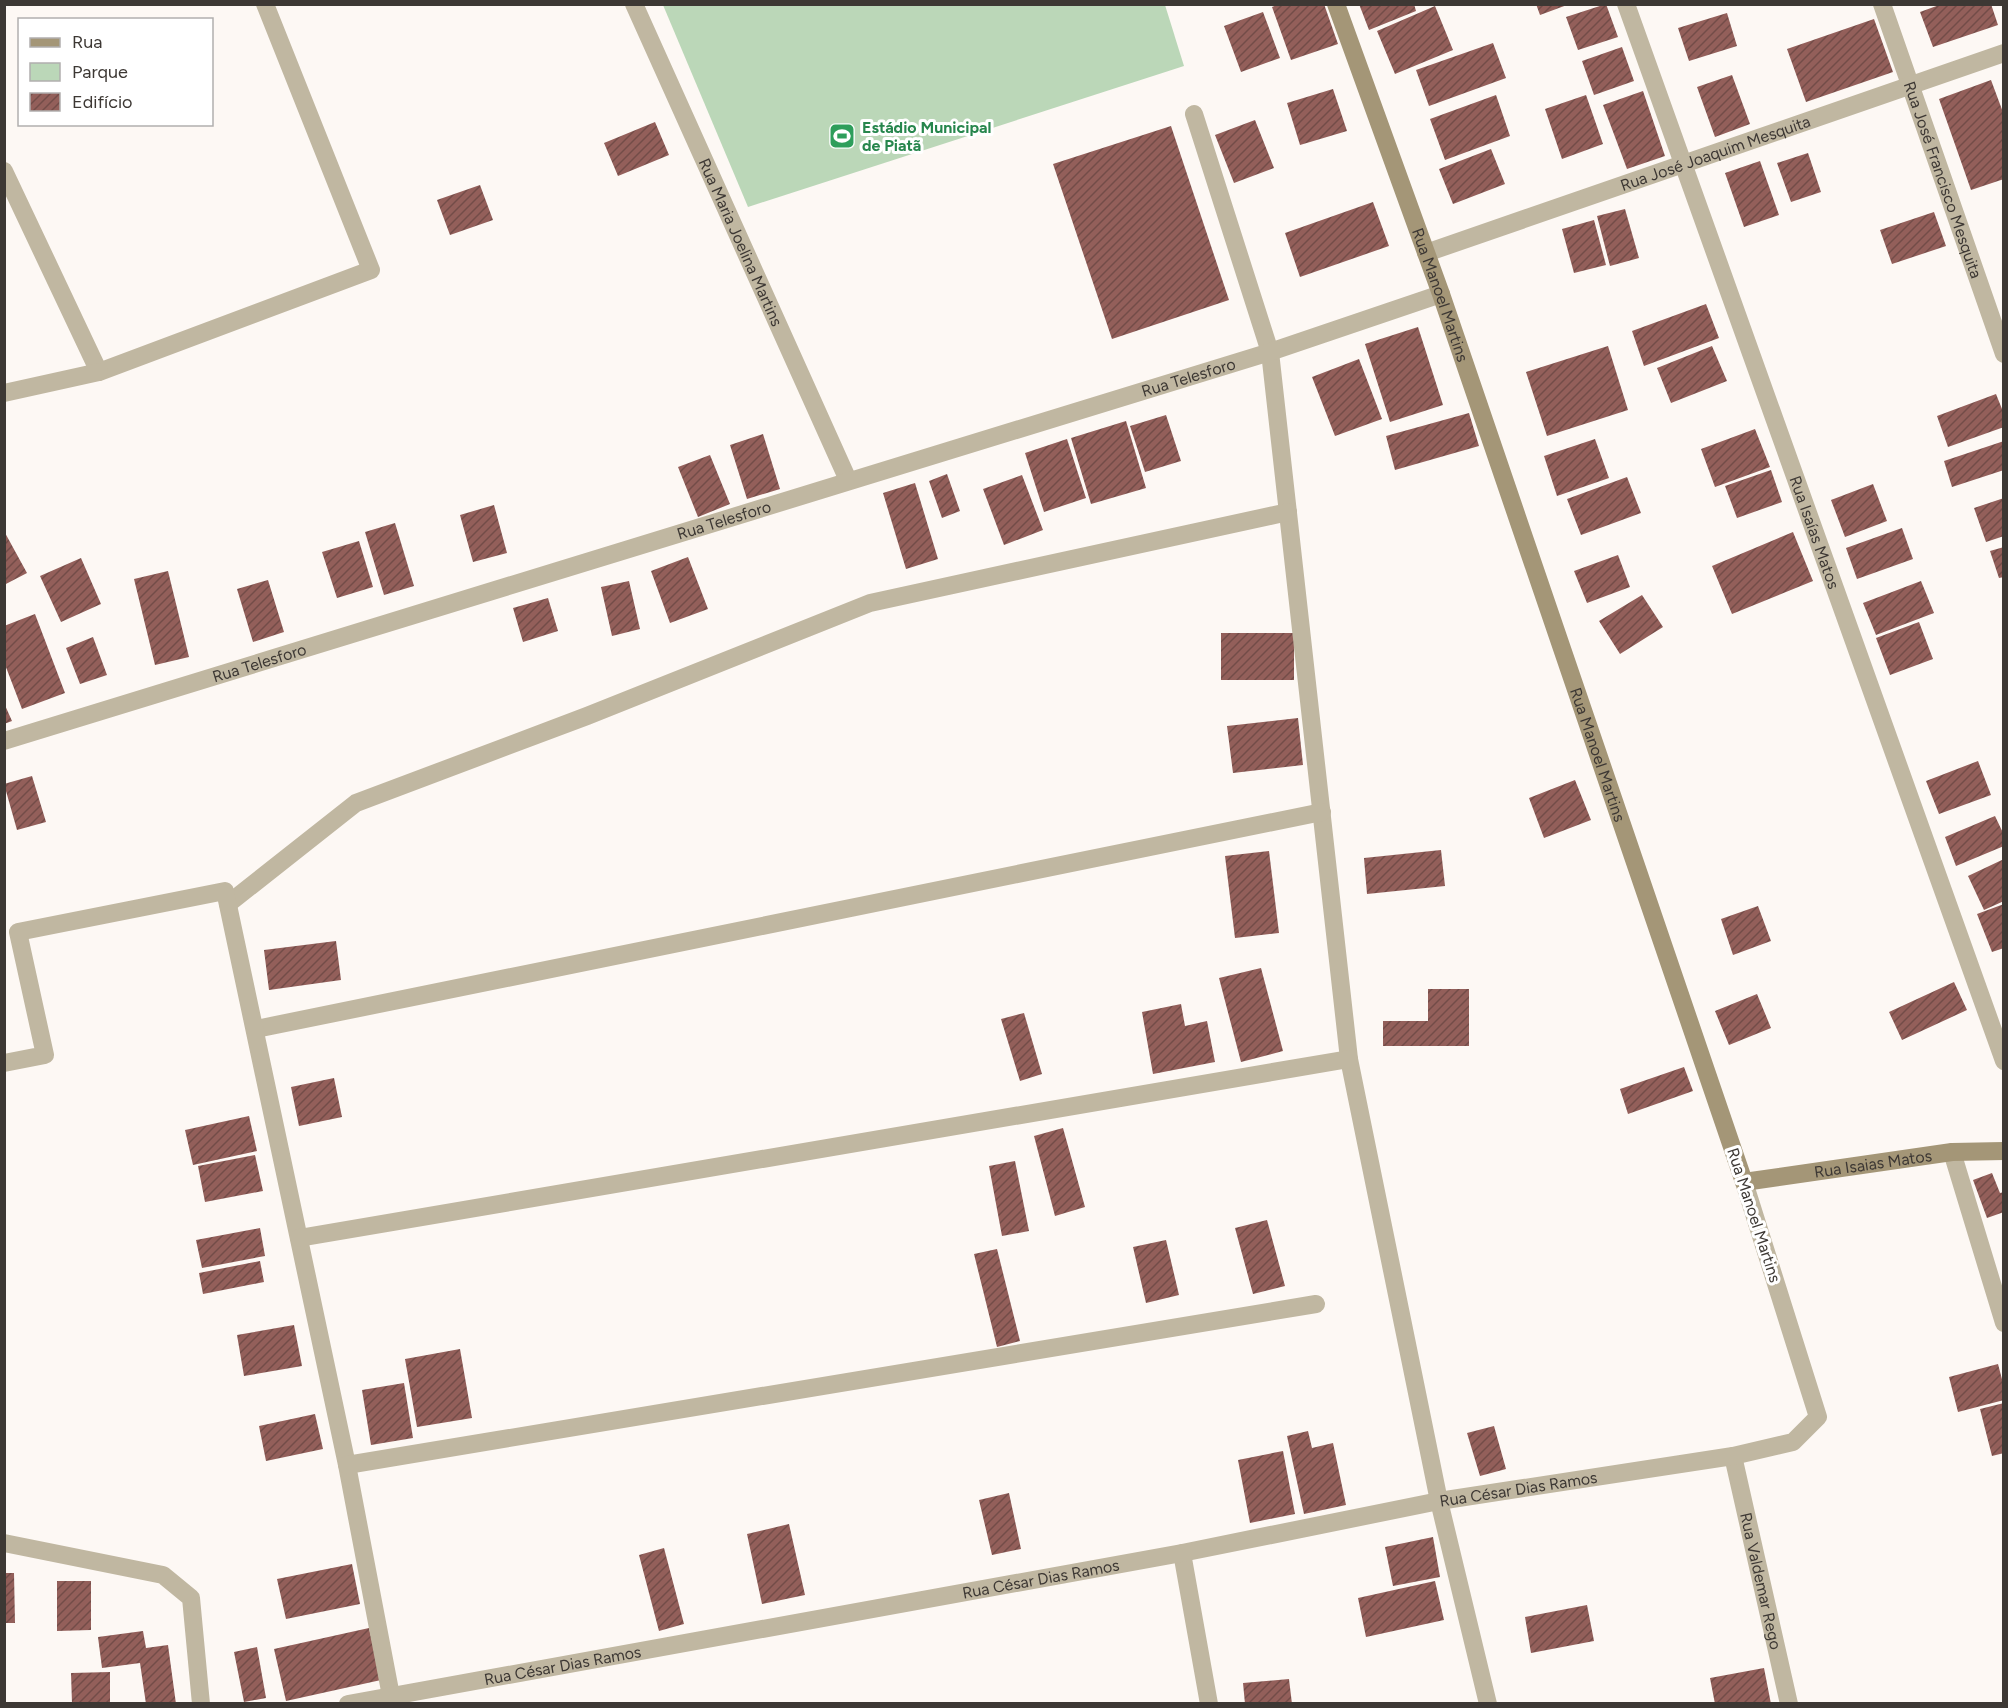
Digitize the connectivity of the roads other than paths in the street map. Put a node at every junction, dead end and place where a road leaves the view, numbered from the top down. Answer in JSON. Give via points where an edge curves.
{"nodes":[{"id":1,"x":265,"y":4,"type":"edge"},
{"id":2,"x":634,"y":4,"type":"edge"},
{"id":3,"x":1336,"y":4,"type":"edge"},
{"id":4,"x":1626,"y":4,"type":"edge"},
{"id":5,"x":1882,"y":4,"type":"edge"},
{"id":6,"x":2004,"y":53,"type":"edge"},
{"id":7,"x":1910,"y":86,"type":"junction"},
{"id":8,"x":1194,"y":114,"type":"dead end"},
{"id":9,"x":1683,"y":165,"type":"junction"},
{"id":10,"x":4,"y":171,"type":"edge"},
{"id":11,"x":1426,"y":253,"type":"junction"},
{"id":12,"x":1441,"y":294,"type":"junction"},
{"id":13,"x":1270,"y":352,"type":"junction"},
{"id":14,"x":2004,"y":354,"type":"edge"},
{"id":15,"x":99,"y":372,"type":"junction"},
{"id":16,"x":4,"y":393,"type":"edge"},
{"id":17,"x":848,"y":480,"type":"junction"},
{"id":18,"x":1288,"y":512,"type":"junction"},
{"id":19,"x":4,"y":741,"type":"edge"},
{"id":20,"x":1322,"y":812,"type":"junction"},
{"id":21,"x":228,"y":904,"type":"junction"},
{"id":22,"x":261,"y":1028,"type":"dead end"},
{"id":23,"x":1349,"y":1059,"type":"junction"},
{"id":24,"x":2004,"y":1061,"type":"edge"},
{"id":25,"x":4,"y":1063,"type":"edge"},
{"id":26,"x":2004,"y":1151,"type":"edge"},
{"id":27,"x":1952,"y":1152,"type":"junction"},
{"id":28,"x":1744,"y":1182,"type":"junction"},
{"id":29,"x":299,"y":1238,"type":"junction"},
{"id":30,"x":1316,"y":1304,"type":"dead end"},
{"id":31,"x":2004,"y":1323,"type":"edge"},
{"id":32,"x":1733,"y":1456,"type":"junction"},
{"id":33,"x":347,"y":1465,"type":"junction"},
{"id":34,"x":1439,"y":1501,"type":"junction"},
{"id":35,"x":4,"y":1543,"type":"edge"},
{"id":36,"x":1182,"y":1553,"type":"junction"},
{"id":37,"x":391,"y":1696,"type":"junction"},
{"id":38,"x":201,"y":1704,"type":"edge"},
{"id":39,"x":348,"y":1704,"type":"edge"},
{"id":40,"x":1209,"y":1704,"type":"edge"},
{"id":41,"x":1488,"y":1704,"type":"edge"},
{"id":42,"x":1790,"y":1704,"type":"edge"}],
"edges":[{"from":1,"to":15,"type":"street","via":[[371,270]]},
{"from":2,"to":17,"type":"street","name":"Rua Maria Joelina Martins"},
{"from":3,"to":11,"type":"street","name":"Rua Manoel Martins"},
{"from":4,"to":9,"type":"street","name":"Rua Isaías Matos"},
{"from":5,"to":7,"type":"street","name":"Rua José Francisco Mesquita"},
{"from":6,"to":7,"type":"street","name":"Rua José Joaquim Mesquita"},
{"from":7,"to":9,"type":"street","name":"Rua José Joaquim Mesquita"},
{"from":7,"to":14,"type":"street","name":"Rua José Francisco Mesquita"},
{"from":8,"to":13,"type":"street"},
{"from":9,"to":11,"type":"street","name":"Rua José Joaquim Mesquita"},
{"from":9,"to":24,"type":"street","name":"Rua Isaías Matos"},
{"from":10,"to":15,"type":"street"},
{"from":11,"to":12,"type":"street","name":"Rua Manoel Martins"},
{"from":12,"to":13,"type":"street","name":"Rua Telesforo"},
{"from":12,"to":28,"type":"street","name":"Rua Manoel Martins"},
{"from":13,"to":17,"type":"street","name":"Rua Telesforo"},
{"from":13,"to":18,"type":"street"},
{"from":15,"to":16,"type":"street"},
{"from":17,"to":19,"type":"street","name":"Rua Telesforo"},
{"from":18,"to":20,"type":"street"},
{"from":18,"to":21,"type":"street","via":[[870,603],[356,803]]},
{"from":20,"to":22,"type":"street"},
{"from":20,"to":23,"type":"street"},
{"from":21,"to":25,"type":"street","via":[[225,891],[18,932],[45,1055]]},
{"from":21,"to":29,"type":"street"},
{"from":23,"to":29,"type":"street"},
{"from":23,"to":34,"type":"street"},
{"from":26,"to":27,"type":"street","name":"Rua Isaias Matos"},
{"from":27,"to":28,"type":"street","name":"Rua Isaias Matos"},
{"from":27,"to":31,"type":"street"},
{"from":28,"to":32,"type":"street","name":"Rua Manoel Martins","via":[[1818,1417],[1793,1442]]},
{"from":29,"to":33,"type":"street"},
{"from":30,"to":33,"type":"street"},
{"from":32,"to":34,"type":"street","name":"Rua César Dias Ramos"},
{"from":32,"to":42,"type":"street","name":"Rua Valdemar Rego"},
{"from":33,"to":37,"type":"street"},
{"from":34,"to":36,"type":"street","name":"Rua César Dias Ramos"},
{"from":34,"to":41,"type":"street"},
{"from":35,"to":38,"type":"street","via":[[163,1575],[191,1598]]},
{"from":36,"to":37,"type":"street","name":"Rua César Dias Ramos"},
{"from":36,"to":40,"type":"street"},
{"from":37,"to":39,"type":"street","name":"Rua César Dias Ramos"}]}
